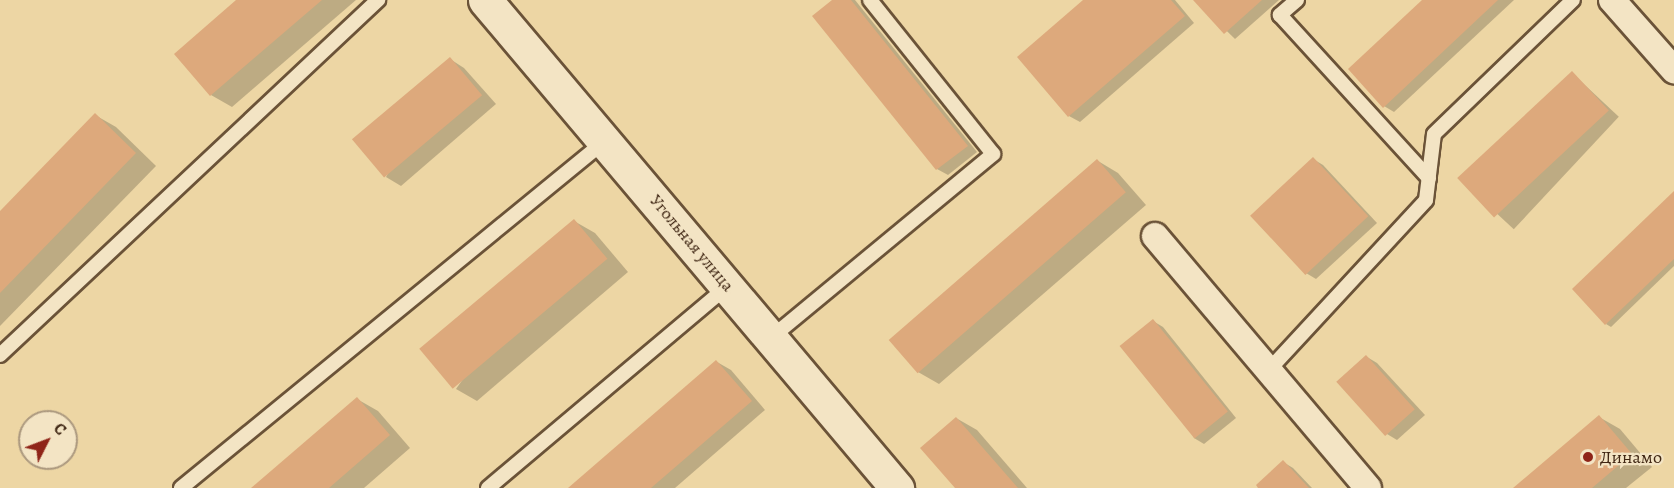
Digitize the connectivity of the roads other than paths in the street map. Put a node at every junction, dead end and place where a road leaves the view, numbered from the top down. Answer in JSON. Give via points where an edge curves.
{"nodes":[{"id":1,"x":378,"y":0,"type":"edge"},
{"id":2,"x":485,"y":0,"type":"edge"},
{"id":3,"x":870,"y":0,"type":"edge"},
{"id":4,"x":1297,"y":0,"type":"edge"},
{"id":5,"x":1573,"y":0,"type":"edge"},
{"id":6,"x":1612,"y":0,"type":"edge"},
{"id":7,"x":1674,"y":69,"type":"edge"},
{"id":8,"x":606,"y":141,"type":"junction"},
{"id":9,"x":1429,"y":178,"type":"junction"},
{"id":10,"x":1155,"y":236,"type":"dead end"},
{"id":11,"x":728,"y":286,"type":"junction"},
{"id":12,"x":772,"y":338,"type":"junction"},
{"id":13,"x":0,"y":355,"type":"edge"},
{"id":14,"x":1267,"y":372,"type":"junction"},
{"id":15,"x":181,"y":488,"type":"edge"},
{"id":16,"x":488,"y":488,"type":"edge"},
{"id":17,"x":897,"y":488,"type":"edge"},
{"id":18,"x":1368,"y":488,"type":"edge"}],
"edges":[{"from":1,"to":13,"type":"lane"},
{"from":2,"to":8,"type":"street","name":"Угольная улица"},
{"from":3,"to":12,"type":"lane","via":[[993,154]]},
{"from":4,"to":9,"type":"lane","via":[[1280,15]]},
{"from":5,"to":9,"type":"lane","via":[[1434,134]]},
{"from":6,"to":7,"type":"street"},
{"from":8,"to":11,"type":"street","name":"Угольная улица"},
{"from":8,"to":15,"type":"lane"},
{"from":9,"to":14,"type":"lane","via":[[1426,200]]},
{"from":10,"to":14,"type":"street"},
{"from":11,"to":12,"type":"street","name":"Угольная улица"},
{"from":11,"to":16,"type":"lane"},
{"from":12,"to":17,"type":"street","name":"Угольная улица"},
{"from":14,"to":18,"type":"street"}]}
